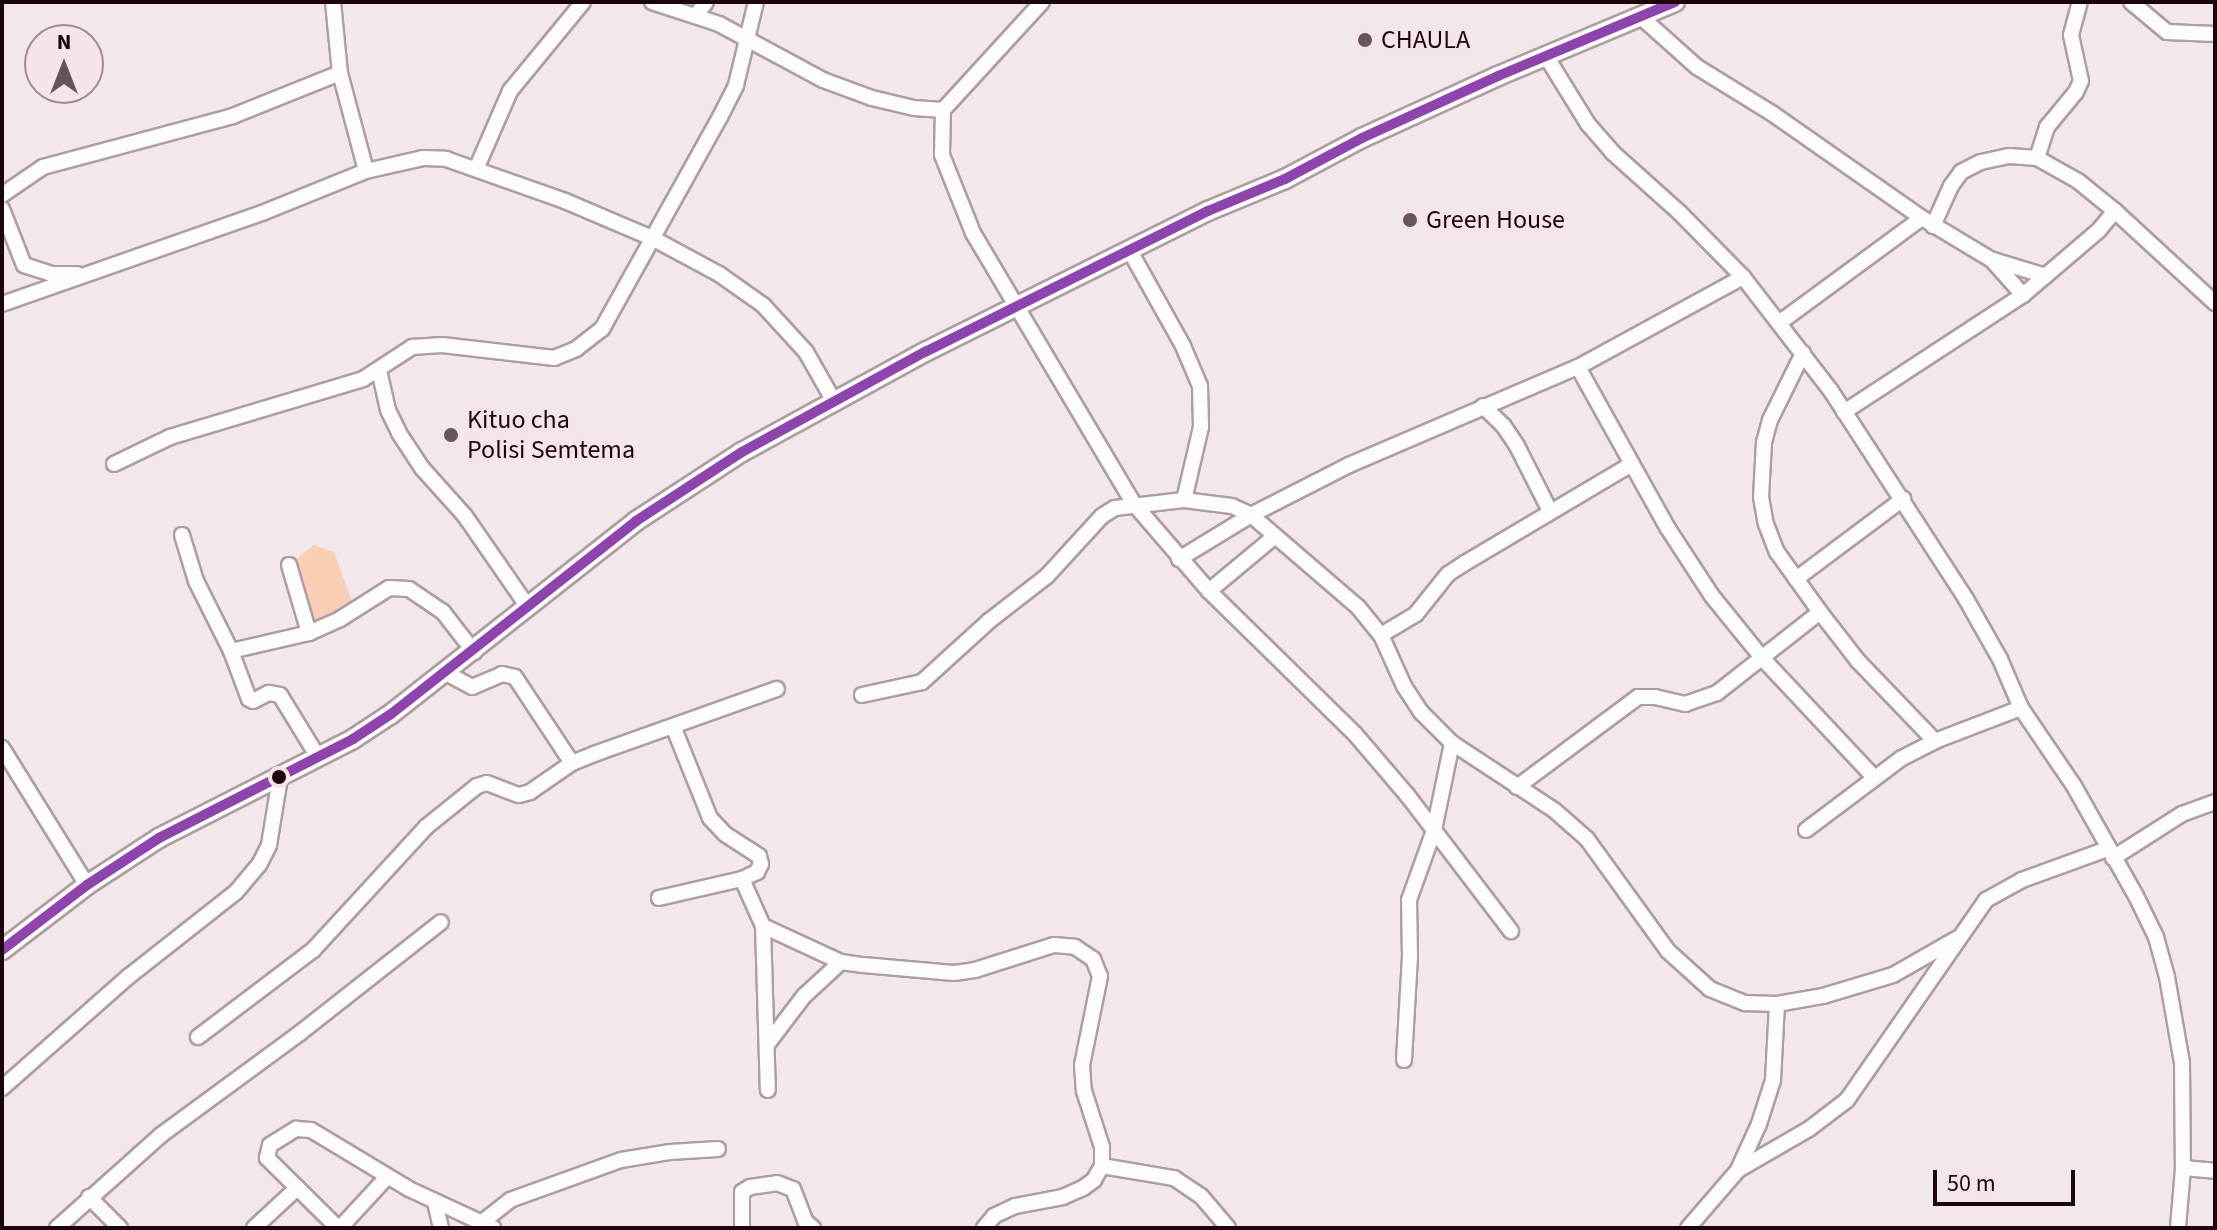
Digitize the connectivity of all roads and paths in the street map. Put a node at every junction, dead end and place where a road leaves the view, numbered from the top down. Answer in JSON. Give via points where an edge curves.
{"nodes":[{"id":1,"x":333,"y":2,"type":"edge"},
{"id":2,"x":583,"y":2,"type":"edge"},
{"id":3,"x":652,"y":2,"type":"edge"},
{"id":4,"x":706,"y":2,"type":"edge"},
{"id":5,"x":756,"y":2,"type":"edge"},
{"id":6,"x":1042,"y":2,"type":"edge"},
{"id":7,"x":1675,"y":2,"type":"edge"},
{"id":8,"x":2080,"y":2,"type":"edge"},
{"id":9,"x":2131,"y":2,"type":"edge"},
{"id":10,"x":696,"y":15,"type":"junction"},
{"id":11,"x":1641,"y":17,"type":"junction"},
{"id":12,"x":2215,"y":34,"type":"edge"},
{"id":13,"x":746,"y":40,"type":"junction"},
{"id":14,"x":1546,"y":56,"type":"junction"},
{"id":15,"x":340,"y":73,"type":"junction"},
{"id":16,"x":943,"y":110,"type":"junction"},
{"id":17,"x":2037,"y":158,"type":"junction"},
{"id":18,"x":477,"y":167,"type":"junction"},
{"id":19,"x":366,"y":171,"type":"junction"},
{"id":20,"x":2,"y":195,"type":"edge"},
{"id":21,"x":2,"y":209,"type":"edge"},
{"id":22,"x":2115,"y":211,"type":"junction"},
{"id":23,"x":1928,"y":222,"type":"junction"},
{"id":24,"x":654,"y":239,"type":"junction"},
{"id":25,"x":1130,"y":251,"type":"junction"},
{"id":26,"x":1992,"y":260,"type":"junction"},
{"id":27,"x":81,"y":274,"type":"junction"},
{"id":28,"x":2046,"y":276,"type":"junction"},
{"id":29,"x":1743,"y":277,"type":"junction"},
{"id":30,"x":2023,"y":295,"type":"junction"},
{"id":31,"x":2214,"y":301,"type":"edge"},
{"id":32,"x":2,"y":304,"type":"edge"},
{"id":33,"x":1016,"y":308,"type":"junction"},
{"id":34,"x":1779,"y":323,"type":"junction"},
{"id":35,"x":1803,"y":353,"type":"junction"},
{"id":36,"x":1578,"y":367,"type":"junction"},
{"id":37,"x":379,"y":370,"type":"junction"},
{"id":38,"x":835,"y":403,"type":"junction"},
{"id":39,"x":1483,"y":406,"type":"junction"},
{"id":40,"x":1844,"y":412,"type":"junction"},
{"id":41,"x":114,"y":464,"type":"dead end"},
{"id":42,"x":1632,"y":464,"type":"junction"},
{"id":43,"x":1903,"y":499,"type":"junction"},
{"id":44,"x":1184,"y":500,"type":"junction"},
{"id":45,"x":1134,"y":504,"type":"junction"},
{"id":46,"x":1550,"y":511,"type":"junction"},
{"id":47,"x":1251,"y":515,"type":"junction"},
{"id":48,"x":182,"y":535,"type":"dead end"},
{"id":49,"x":1274,"y":537,"type":"junction"},
{"id":50,"x":1179,"y":559,"type":"junction"},
{"id":51,"x":289,"y":565,"type":"dead end"},
{"id":52,"x":1796,"y":579,"type":"junction"},
{"id":53,"x":1209,"y":591,"type":"junction"},
{"id":54,"x":528,"y":607,"type":"junction"},
{"id":55,"x":1820,"y":612,"type":"junction"},
{"id":56,"x":309,"y":633,"type":"junction"},
{"id":57,"x":1381,"y":635,"type":"junction"},
{"id":58,"x":231,"y":651,"type":"junction"},
{"id":59,"x":474,"y":652,"type":"junction"},
{"id":60,"x":1763,"y":659,"type":"junction"},
{"id":61,"x":446,"y":673,"type":"junction"},
{"id":62,"x":777,"y":689,"type":"dead end"},
{"id":63,"x":862,"y":695,"type":"dead end"},
{"id":64,"x":2021,"y":708,"type":"junction"},
{"id":65,"x":673,"y":726,"type":"junction"},
{"id":66,"x":1935,"y":741,"type":"junction"},
{"id":67,"x":1452,"y":743,"type":"junction"},
{"id":68,"x":2,"y":748,"type":"edge"},
{"id":69,"x":318,"y":757,"type":"junction"},
{"id":70,"x":572,"y":763,"type":"junction"},
{"id":71,"x":8,"y":773,"type":"edge"},
{"id":72,"x":1874,"y":777,"type":"junction"},
{"id":73,"x":280,"y":778,"type":"junction"},
{"id":74,"x":1517,"y":787,"type":"junction"},
{"id":75,"x":2215,"y":802,"type":"edge"},
{"id":76,"x":1434,"y":830,"type":"junction"},
{"id":77,"x":1806,"y":830,"type":"dead end"},
{"id":78,"x":2110,"y":854,"type":"junction"},
{"id":79,"x":742,"y":879,"type":"junction"},
{"id":80,"x":87,"y":885,"type":"junction"},
{"id":81,"x":659,"y":898,"type":"dead end"},
{"id":82,"x":441,"y":922,"type":"dead end"},
{"id":83,"x":763,"y":926,"type":"junction"},
{"id":84,"x":1511,"y":931,"type":"dead end"},
{"id":85,"x":1956,"y":939,"type":"junction"},
{"id":86,"x":2,"y":950,"type":"edge"},
{"id":87,"x":841,"y":962,"type":"junction"},
{"id":88,"x":1777,"y":1004,"type":"junction"},
{"id":89,"x":198,"y":1037,"type":"dead end"},
{"id":90,"x":769,"y":1043,"type":"junction"},
{"id":91,"x":1404,"y":1060,"type":"dead end"},
{"id":92,"x":2,"y":1088,"type":"edge"},
{"id":93,"x":768,"y":1090,"type":"dead end"},
{"id":94,"x":718,"y":1149,"type":"dead end"},
{"id":95,"x":1102,"y":1166,"type":"junction"},
{"id":96,"x":2183,"y":1168,"type":"junction"},
{"id":97,"x":1738,"y":1170,"type":"junction"},
{"id":98,"x":2215,"y":1171,"type":"edge"},
{"id":99,"x":387,"y":1177,"type":"junction"},
{"id":100,"x":297,"y":1188,"type":"junction"},
{"id":101,"x":89,"y":1197,"type":"junction"},
{"id":102,"x":435,"y":1202,"type":"junction"},
{"id":103,"x":487,"y":1226,"type":"edge"},
{"id":104,"x":57,"y":1228,"type":"edge"},
{"id":105,"x":120,"y":1228,"type":"edge"},
{"id":106,"x":254,"y":1228,"type":"edge"},
{"id":107,"x":339,"y":1228,"type":"edge"},
{"id":108,"x":441,"y":1228,"type":"edge"},
{"id":109,"x":742,"y":1228,"type":"edge"},
{"id":110,"x":813,"y":1228,"type":"edge"},
{"id":111,"x":984,"y":1228,"type":"edge"},
{"id":112,"x":1228,"y":1228,"type":"edge"},
{"id":113,"x":1688,"y":1228,"type":"edge"},
{"id":114,"x":2178,"y":1228,"type":"edge"}],
"edges":[{"from":1,"to":15,"type":"street"},
{"from":2,"to":18,"type":"street","via":[[510,91]]},
{"from":3,"to":10,"type":"street"},
{"from":4,"to":10,"type":"street"},
{"from":5,"to":13,"type":"street"},
{"from":6,"to":16,"type":"street"},
{"from":7,"to":11,"type":"street"},
{"from":8,"to":17,"type":"street","via":[[2071,35],[2081,81],[2047,127]]},
{"from":9,"to":12,"type":"street","via":[[2167,32]]},
{"from":10,"to":13,"type":"street"},
{"from":11,"to":14,"type":"street"},
{"from":11,"to":23,"type":"street","via":[[1697,67]]},
{"from":13,"to":16,"type":"street","via":[[835,85],[914,108]]},
{"from":13,"to":24,"type":"street","via":[[736,85]]},
{"from":14,"to":25,"type":"street"},
{"from":14,"to":29,"type":"street","via":[[1612,152]]},
{"from":15,"to":19,"type":"street"},
{"from":15,"to":20,"type":"street","via":[[233,116],[43,167]]},
{"from":16,"to":33,"type":"street","via":[[942,155],[949,176],[973,233]]},
{"from":17,"to":22,"type":"street","via":[[2078,181]]},
{"from":17,"to":23,"type":"street","via":[[2009,156],[1961,172]]},
{"from":18,"to":19,"type":"street","via":[[423,158]]},
{"from":18,"to":24,"type":"street"},
{"from":19,"to":27,"type":"street","via":[[262,213]]},
{"from":21,"to":27,"type":"street","via":[[24,265],[51,274]]},
{"from":22,"to":28,"type":"street"},
{"from":22,"to":31,"type":"street"},
{"from":23,"to":26,"type":"street"},
{"from":23,"to":34,"type":"street"},
{"from":24,"to":37,"type":"street","via":[[602,329],[576,349],[554,358],[423,345],[401,352]]},
{"from":24,"to":38,"type":"street","via":[[763,305],[806,352]]},
{"from":25,"to":33,"type":"street"},
{"from":25,"to":44,"type":"street","via":[[1200,386],[1201,427]]},
{"from":26,"to":28,"type":"street"},
{"from":26,"to":30,"type":"street"},
{"from":27,"to":32,"type":"street"},
{"from":28,"to":30,"type":"street"},
{"from":29,"to":34,"type":"street"},
{"from":29,"to":36,"type":"street"},
{"from":30,"to":40,"type":"street"},
{"from":33,"to":38,"type":"street"},
{"from":33,"to":45,"type":"street"},
{"from":34,"to":35,"type":"street"},
{"from":35,"to":40,"type":"street"},
{"from":35,"to":52,"type":"street","via":[[1770,420],[1761,470],[1766,524]]},
{"from":36,"to":39,"type":"street"},
{"from":36,"to":42,"type":"street"},
{"from":37,"to":41,"type":"street","via":[[327,391],[170,437]]},
{"from":37,"to":54,"type":"street","via":[[399,433]]},
{"from":38,"to":54,"type":"street","via":[[681,490]]},
{"from":39,"to":46,"type":"street","via":[[1510,435]]},
{"from":39,"to":47,"type":"street"},
{"from":40,"to":43,"type":"street"},
{"from":42,"to":46,"type":"street"},
{"from":42,"to":60,"type":"street","via":[[1712,596]]},
{"from":43,"to":52,"type":"street"},
{"from":43,"to":64,"type":"street","via":[[1980,623]]},
{"from":44,"to":45,"type":"street"},
{"from":44,"to":47,"type":"street","via":[[1232,506]]},
{"from":45,"to":50,"type":"street"},
{"from":45,"to":63,"type":"street","via":[[1102,516],[1059,565],[922,682]]},
{"from":46,"to":57,"type":"street","via":[[1448,574],[1416,614]]},
{"from":47,"to":49,"type":"street"},
{"from":47,"to":50,"type":"street"},
{"from":48,"to":58,"type":"street","via":[[202,595]]},
{"from":49,"to":53,"type":"street"},
{"from":49,"to":57,"type":"street","via":[[1358,607]]},
{"from":50,"to":53,"type":"street"},
{"from":51,"to":56,"type":"street"},
{"from":52,"to":55,"type":"street"},
{"from":53,"to":76,"type":"street","via":[[1331,709]]},
{"from":54,"to":59,"type":"street"},
{"from":55,"to":60,"type":"street"},
{"from":55,"to":66,"type":"street","via":[[1858,661]]},
{"from":56,"to":58,"type":"street"},
{"from":56,"to":59,"type":"street","via":[[389,588],[409,589],[443,612]]},
{"from":57,"to":67,"type":"street","via":[[1421,712]]},
{"from":58,"to":69,"type":"street","via":[[249,699],[280,695]]},
{"from":59,"to":61,"type":"street"},
{"from":60,"to":72,"type":"street"},
{"from":60,"to":74,"type":"street","via":[[1696,702],[1638,697]]},
{"from":61,"to":69,"type":"street","via":[[365,731]]},
{"from":61,"to":70,"type":"street","via":[[472,687],[502,674],[515,677]]},
{"from":62,"to":65,"type":"street"},
{"from":64,"to":66,"type":"street"},
{"from":64,"to":78,"type":"street","via":[[2074,786]]},
{"from":65,"to":70,"type":"street"},
{"from":65,"to":79,"type":"street","via":[[710,818],[759,856],[757,872]]},
{"from":66,"to":72,"type":"street"},
{"from":67,"to":74,"type":"street"},
{"from":67,"to":76,"type":"street"},
{"from":68,"to":71,"type":"street"},
{"from":69,"to":73,"type":"street"},
{"from":70,"to":89,"type":"street","via":[[530,792],[519,795],[482,784],[445,808],[313,950]]},
{"from":71,"to":80,"type":"street"},
{"from":72,"to":77,"type":"street"},
{"from":73,"to":80,"type":"street","via":[[159,838]]},
{"from":73,"to":92,"type":"street","via":[[269,845],[236,892],[117,986]]},
{"from":74,"to":88,"type":"street","via":[[1587,839],[1687,971],[1710,989],[1745,1003]]},
{"from":75,"to":78,"type":"street"},
{"from":76,"to":84,"type":"street"},
{"from":76,"to":91,"type":"street","via":[[1409,900]]},
{"from":78,"to":85,"type":"street","via":[[2000,890]]},
{"from":78,"to":96,"type":"street","via":[[2156,937],[2167,977],[2182,1063]]},
{"from":79,"to":81,"type":"street"},
{"from":79,"to":83,"type":"street"},
{"from":80,"to":86,"type":"street"},
{"from":82,"to":101,"type":"street","via":[[161,1135]]},
{"from":83,"to":87,"type":"street"},
{"from":83,"to":90,"type":"street"},
{"from":85,"to":88,"type":"street","via":[[1860,988]]},
{"from":85,"to":97,"type":"street","via":[[1847,1100],[1821,1122]]},
{"from":87,"to":90,"type":"street","via":[[804,996]]},
{"from":87,"to":95,"type":"street","via":[[954,973],[1054,945],[1075,947],[1093,959],[1100,976],[1082,1065]]},
{"from":88,"to":97,"type":"street","via":[[1773,1080]]},
{"from":90,"to":93,"type":"street"},
{"from":94,"to":103,"type":"street","via":[[621,1160],[510,1200]]},
{"from":95,"to":111,"type":"street","via":[[1083,1188],[1015,1206]]},
{"from":95,"to":112,"type":"street","via":[[1174,1178],[1201,1196]]},
{"from":96,"to":98,"type":"street"},
{"from":96,"to":114,"type":"street"},
{"from":97,"to":113,"type":"street"},
{"from":99,"to":100,"type":"street","via":[[303,1127],[286,1133],[266,1152]]},
{"from":99,"to":102,"type":"street"},
{"from":99,"to":107,"type":"street"},
{"from":100,"to":106,"type":"street"},
{"from":100,"to":107,"type":"street"},
{"from":101,"to":104,"type":"street"},
{"from":101,"to":105,"type":"street"},
{"from":102,"to":103,"type":"street"},
{"from":102,"to":108,"type":"street"},
{"from":109,"to":110,"type":"street","via":[[742,1192],[777,1183],[793,1189]]}]}
